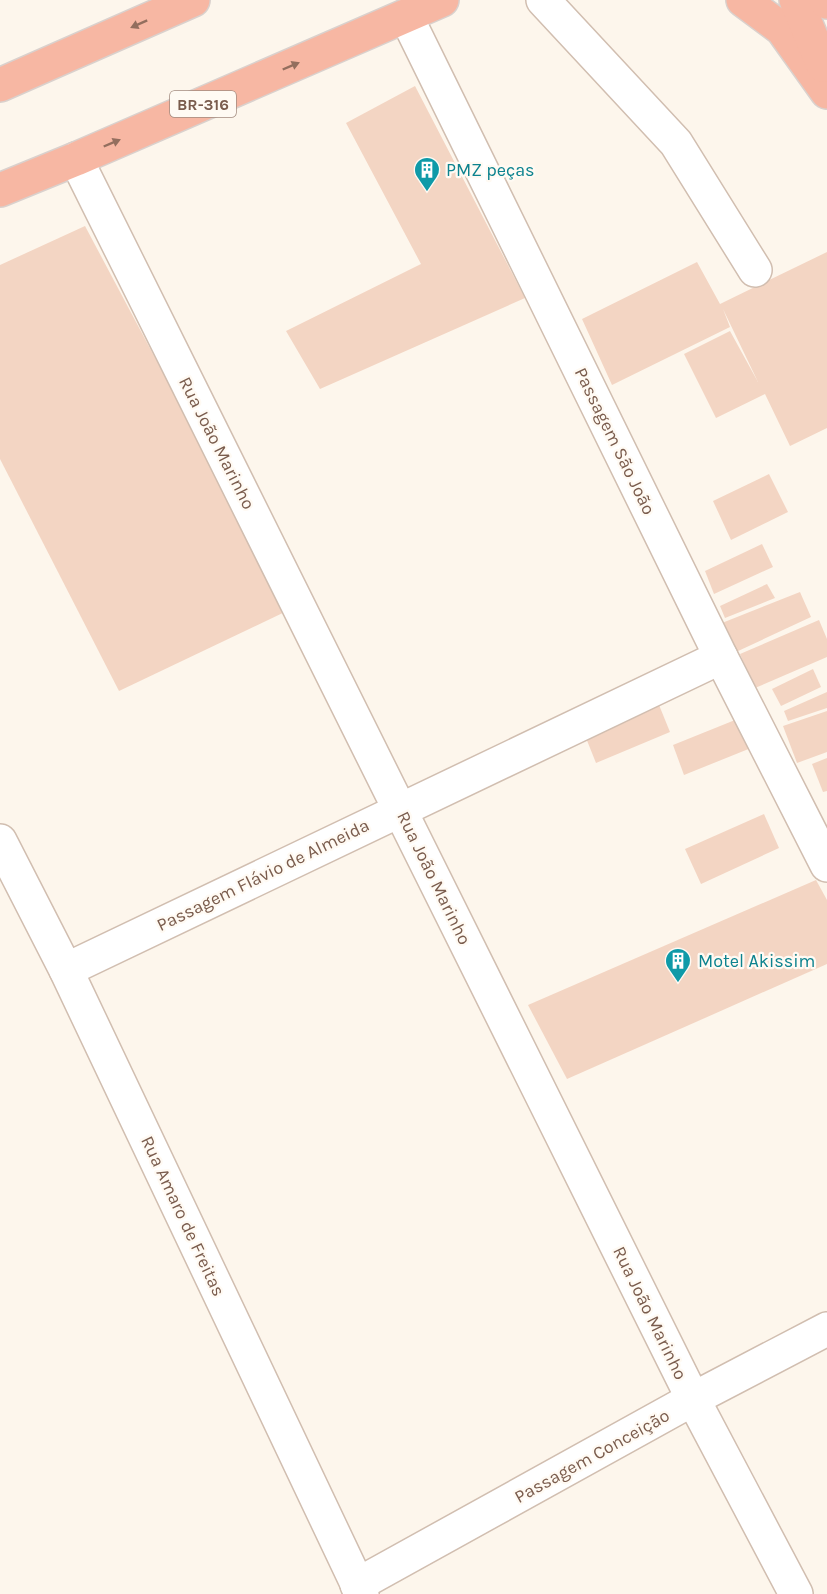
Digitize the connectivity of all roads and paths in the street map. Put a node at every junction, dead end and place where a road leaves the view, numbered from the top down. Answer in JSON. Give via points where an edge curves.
{"nodes":[{"id":1,"x":193,"y":0,"type":"edge"},
{"id":2,"x":442,"y":0,"type":"edge"},
{"id":3,"x":543,"y":0,"type":"edge"},
{"id":4,"x":743,"y":0,"type":"edge"},
{"id":5,"x":813,"y":5,"type":"edge"},
{"id":6,"x":406,"y":16,"type":"junction"},
{"id":7,"x":827,"y":75,"type":"edge"},
{"id":8,"x":0,"y":85,"type":"edge"},
{"id":9,"x":827,"y":92,"type":"edge"},
{"id":10,"x":76,"y":159,"type":"junction"},
{"id":11,"x":0,"y":190,"type":"edge"},
{"id":12,"x":755,"y":270,"type":"dead end"},
{"id":13,"x":721,"y":657,"type":"junction"},
{"id":14,"x":400,"y":810,"type":"junction"},
{"id":15,"x":0,"y":841,"type":"edge"},
{"id":16,"x":827,"y":865,"type":"edge"},
{"id":17,"x":66,"y":970,"type":"junction"},
{"id":18,"x":827,"y":1329,"type":"edge"},
{"id":19,"x":693,"y":1399,"type":"junction"},
{"id":20,"x":360,"y":1589,"type":"edge"},
{"id":21,"x":796,"y":1594,"type":"edge"}],
"edges":[{"from":1,"to":8,"type":"highway","one_way":true},
{"from":2,"to":6,"type":"highway","number":"BR-316"},
{"from":3,"to":12,"type":"street","via":[[676,143]]},
{"from":4,"to":9,"type":"highway","via":[[782,29]]},
{"from":5,"to":7,"type":"highway"},
{"from":10,"to":6,"type":"highway","number":"BR-316","one_way":true},
{"from":6,"to":13,"type":"street","name":"Passagem São João"},
{"from":10,"to":11,"type":"highway","number":"BR-316"},
{"from":10,"to":14,"type":"street","name":"Rua João Marinho"},
{"from":13,"to":14,"type":"street","name":"Passagem Flávio de Almeida"},
{"from":13,"to":16,"type":"street","name":"Passagem São João"},
{"from":14,"to":17,"type":"street","name":"Passagem Flávio de Almeida"},
{"from":14,"to":19,"type":"street","name":"Rua João Marinho"},
{"from":15,"to":17,"type":"street","name":"Rua Amaro de Freitas"},
{"from":17,"to":20,"type":"street","name":"Rua Amaro de Freitas"},
{"from":18,"to":19,"type":"street","name":"Passagem Conceição"},
{"from":19,"to":20,"type":"street","name":"Passagem Conceição"},
{"from":19,"to":21,"type":"street","name":"Rua João Marinho"}]}
